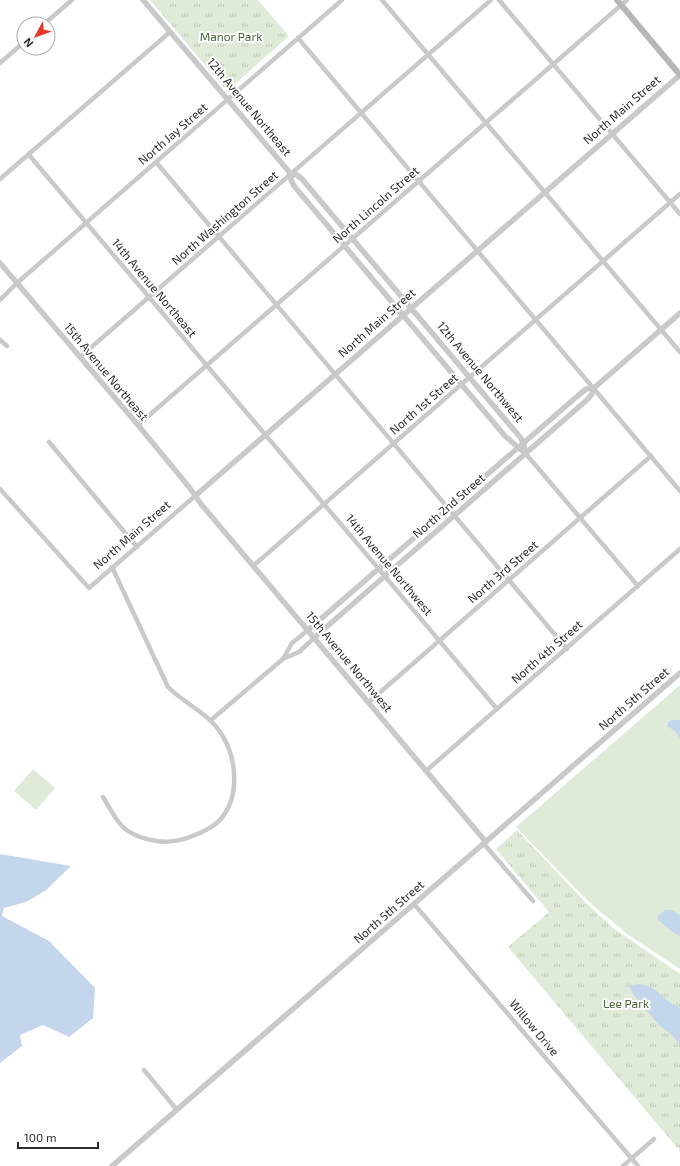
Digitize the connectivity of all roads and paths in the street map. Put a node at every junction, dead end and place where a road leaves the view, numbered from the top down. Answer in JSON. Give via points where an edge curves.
{"nodes":[{"id":1,"x":72,"y":0,"type":"edge"},
{"id":2,"x":143,"y":0,"type":"edge"},
{"id":3,"x":342,"y":0,"type":"edge"},
{"id":4,"x":382,"y":0,"type":"edge"},
{"id":5,"x":491,"y":0,"type":"edge"},
{"id":6,"x":499,"y":0,"type":"edge"},
{"id":7,"x":627,"y":0,"type":"edge"},
{"id":8,"x":619,"y":3,"type":"edge"},
{"id":9,"x":53,"y":16,"type":"edge"},
{"id":10,"x":170,"y":32,"type":"junction"},
{"id":11,"x":298,"y":38,"type":"junction"},
{"id":12,"x":16,"y":49,"type":"edge"},
{"id":13,"x":428,"y":55,"type":"junction"},
{"id":14,"x":0,"y":62,"type":"edge"},
{"id":15,"x":553,"y":64,"type":"junction"},
{"id":16,"x":680,"y":75,"type":"edge"},
{"id":17,"x":227,"y":100,"type":"junction"},
{"id":18,"x":361,"y":113,"type":"junction"},
{"id":19,"x":486,"y":123,"type":"junction"},
{"id":20,"x":612,"y":134,"type":"junction"},
{"id":21,"x":29,"y":155,"type":"junction"},
{"id":22,"x":156,"y":162,"type":"junction"},
{"id":23,"x":291,"y":174,"type":"junction"},
{"id":24,"x":0,"y":179,"type":"edge"},
{"id":25,"x":419,"y":181,"type":"junction"},
{"id":26,"x":544,"y":192,"type":"junction"},
{"id":27,"x":680,"y":194,"type":"edge"},
{"id":28,"x":670,"y":203,"type":"junction"},
{"id":29,"x":680,"y":214,"type":"edge"},
{"id":30,"x":86,"y":224,"type":"junction"},
{"id":31,"x":219,"y":237,"type":"junction"},
{"id":32,"x":352,"y":239,"type":"junction"},
{"id":33,"x":344,"y":246,"type":"junction"},
{"id":34,"x":477,"y":250,"type":"junction"},
{"id":35,"x":603,"y":262,"type":"junction"},
{"id":36,"x":0,"y":263,"type":"edge"},
{"id":37,"x":17,"y":283,"type":"junction"},
{"id":38,"x":149,"y":298,"type":"junction"},
{"id":39,"x":0,"y":300,"type":"edge"},
{"id":40,"x":276,"y":305,"type":"junction"},
{"id":41,"x":411,"y":308,"type":"junction"},
{"id":42,"x":680,"y":313,"type":"edge"},
{"id":43,"x":403,"y":315,"type":"junction"},
{"id":44,"x":536,"y":320,"type":"junction"},
{"id":45,"x":661,"y":330,"type":"junction"},
{"id":46,"x":0,"y":340,"type":"edge"},
{"id":47,"x":7,"y":346,"type":"dead end"},
{"id":48,"x":680,"y":352,"type":"edge"},
{"id":49,"x":80,"y":357,"type":"junction"},
{"id":50,"x":207,"y":366,"type":"junction"},
{"id":51,"x":335,"y":374,"type":"junction"},
{"id":52,"x":470,"y":378,"type":"junction"},
{"id":53,"x":462,"y":385,"type":"junction"},
{"id":54,"x":594,"y":388,"type":"junction"},
{"id":55,"x":138,"y":425,"type":"junction"},
{"id":56,"x":265,"y":435,"type":"junction"},
{"id":57,"x":49,"y":442,"type":"dead end"},
{"id":58,"x":523,"y":442,"type":"junction"},
{"id":59,"x":394,"y":444,"type":"junction"},
{"id":60,"x":517,"y":447,"type":"junction"},
{"id":61,"x":526,"y":454,"type":"junction"},
{"id":62,"x":651,"y":456,"type":"junction"},
{"id":63,"x":0,"y":489,"type":"edge"},
{"id":64,"x":680,"y":491,"type":"edge"},
{"id":65,"x":195,"y":496,"type":"junction"},
{"id":66,"x":324,"y":504,"type":"junction"},
{"id":67,"x":448,"y":508,"type":"junction"},
{"id":68,"x":455,"y":516,"type":"junction"},
{"id":69,"x":581,"y":518,"type":"junction"},
{"id":70,"x":137,"y":546,"type":"junction"},
{"id":71,"x":680,"y":549,"type":"edge"},
{"id":72,"x":253,"y":566,"type":"junction"},
{"id":73,"x":112,"y":567,"type":"junction"},
{"id":74,"x":379,"y":569,"type":"junction"},
{"id":75,"x":385,"y":576,"type":"junction"},
{"id":76,"x":508,"y":580,"type":"junction"},
{"id":77,"x":638,"y":586,"type":"junction"},
{"id":78,"x":308,"y":630,"type":"junction"},
{"id":79,"x":315,"y":637,"type":"junction"},
{"id":80,"x":439,"y":641,"type":"junction"},
{"id":81,"x":566,"y":649,"type":"junction"},
{"id":82,"x":283,"y":659,"type":"junction"},
{"id":83,"x":680,"y":673,"type":"edge"},
{"id":84,"x":368,"y":702,"type":"junction"},
{"id":85,"x":497,"y":709,"type":"junction"},
{"id":86,"x":211,"y":720,"type":"junction"},
{"id":87,"x":426,"y":771,"type":"junction"},
{"id":88,"x":102,"y":797,"type":"dead end"},
{"id":89,"x":485,"y":843,"type":"junction"},
{"id":90,"x":533,"y":901,"type":"dead end"},
{"id":91,"x":414,"y":904,"type":"junction"},
{"id":92,"x":144,"y":1070,"type":"dead end"},
{"id":93,"x":177,"y":1110,"type":"junction"},
{"id":94,"x":654,"y":1139,"type":"dead end"},
{"id":95,"x":631,"y":1158,"type":"junction"},
{"id":96,"x":112,"y":1166,"type":"edge"},
{"id":97,"x":622,"y":1166,"type":"edge"},
{"id":98,"x":638,"y":1166,"type":"edge"}],
"edges":[{"from":1,"to":9,"type":"street"},
{"from":2,"to":10,"type":"street","name":"12th Avenue Northeast"},
{"from":3,"to":11,"type":"street","name":"North Jay Street"},
{"from":4,"to":13,"type":"street"},
{"from":5,"to":13,"type":"street","name":"North Washington Street"},
{"from":6,"to":15,"type":"street"},
{"from":7,"to":8,"type":"street","name":"North Lincoln Street"},
{"from":8,"to":15,"type":"street","name":"North Lincoln Street"},
{"from":8,"to":16,"type":"main road"},
{"from":10,"to":17,"type":"street","name":"12th Avenue Northeast"},
{"from":10,"to":21,"type":"street"},
{"from":11,"to":17,"type":"street","name":"North Jay Street"},
{"from":11,"to":18,"type":"street"},
{"from":12,"to":14,"type":"street"},
{"from":13,"to":18,"type":"street","name":"North Washington Street"},
{"from":13,"to":19,"type":"street"},
{"from":15,"to":19,"type":"street","name":"North Lincoln Street"},
{"from":15,"to":20,"type":"street"},
{"from":16,"to":20,"type":"street","name":"North Main Street"},
{"from":17,"to":22,"type":"street","name":"North Jay Street"},
{"from":17,"to":23,"type":"street","name":"12th Avenue Northeast"},
{"from":18,"to":23,"type":"street","name":"North Washington Street"},
{"from":18,"to":25,"type":"street"},
{"from":19,"to":25,"type":"street","name":"North Lincoln Street"},
{"from":19,"to":26,"type":"street"},
{"from":20,"to":26,"type":"street","name":"North Main Street"},
{"from":20,"to":28,"type":"street"},
{"from":21,"to":24,"type":"street"},
{"from":21,"to":30,"type":"street","name":"14th Avenue Northeast"},
{"from":22,"to":30,"type":"street","name":"North Jay Street"},
{"from":22,"to":31,"type":"street"},
{"from":23,"to":31,"type":"street","name":"North Washington Street"},
{"from":23,"to":32,"type":"street","name":"12th Avenue Northeast","via":[[302,179]]},
{"from":23,"to":33,"type":"street","name":"12th Avenue Northeast","via":[[294,186]]},
{"from":25,"to":32,"type":"street","name":"North Lincoln Street"},
{"from":25,"to":34,"type":"street"},
{"from":26,"to":34,"type":"street","name":"North Main Street"},
{"from":26,"to":35,"type":"street"},
{"from":27,"to":28,"type":"street","name":"North 1st Street"},
{"from":28,"to":29,"type":"street"},
{"from":28,"to":35,"type":"street","name":"North 1st Street"},
{"from":30,"to":37,"type":"street","name":"North Jay Street"},
{"from":30,"to":38,"type":"street","name":"14th Avenue Northeast"},
{"from":31,"to":38,"type":"street","name":"North Washington Street"},
{"from":31,"to":40,"type":"street"},
{"from":32,"to":33,"type":"street","name":"North Lincoln Street"},
{"from":32,"to":41,"type":"street","name":"12th Avenue Northeast"},
{"from":33,"to":40,"type":"street","name":"North Lincoln Street"},
{"from":33,"to":43,"type":"street","name":"12th Avenue Northeast"},
{"from":34,"to":41,"type":"street","name":"North Main Street"},
{"from":34,"to":44,"type":"street"},
{"from":35,"to":44,"type":"street","name":"North 1st Street"},
{"from":35,"to":45,"type":"street"},
{"from":36,"to":37,"type":"street","name":"15th Avenue Northeast"},
{"from":37,"to":39,"type":"street","name":"North Jay Street"},
{"from":37,"to":49,"type":"street","name":"15th Avenue Northeast"},
{"from":38,"to":49,"type":"street","name":"North Washington Street"},
{"from":38,"to":50,"type":"street","name":"14th Avenue Northeast"},
{"from":40,"to":50,"type":"street","name":"North Lincoln Street"},
{"from":40,"to":51,"type":"street"},
{"from":41,"to":43,"type":"street","name":"North Main Street"},
{"from":41,"to":52,"type":"street","name":"12th Avenue Northwest"},
{"from":42,"to":45,"type":"street","name":"North 2nd Street"},
{"from":43,"to":51,"type":"street","name":"North Main Street"},
{"from":43,"to":53,"type":"street","name":"12th Avenue Northwest"},
{"from":44,"to":52,"type":"street","name":"North 1st Street"},
{"from":44,"to":54,"type":"street"},
{"from":45,"to":48,"type":"street"},
{"from":45,"to":54,"type":"street","name":"North 2nd Street"},
{"from":46,"to":47,"type":"street"},
{"from":49,"to":55,"type":"street","name":"15th Avenue Northeast"},
{"from":50,"to":55,"type":"street","name":"North Lincoln Street"},
{"from":50,"to":56,"type":"street","name":"14th Avenue Northeast"},
{"from":51,"to":56,"type":"street","name":"North Main Street"},
{"from":51,"to":59,"type":"street"},
{"from":52,"to":53,"type":"street","name":"North 1st Street"},
{"from":52,"to":58,"type":"street","name":"12th Avenue Northwest"},
{"from":53,"to":59,"type":"street","name":"North 1st Street"},
{"from":53,"to":60,"type":"street","name":"12th Avenue Northwest"},
{"from":54,"to":58,"type":"street","name":"North 2nd Street","via":[[586,389]]},
{"from":54,"to":61,"type":"street","name":"North 2nd Street","via":[[588,399]]},
{"from":54,"to":62,"type":"street"},
{"from":55,"to":65,"type":"street","name":"15th Avenue Northeast"},
{"from":56,"to":65,"type":"street","name":"North Main Street"},
{"from":56,"to":66,"type":"street","name":"14th Avenue Northwest"},
{"from":57,"to":70,"type":"street"},
{"from":58,"to":60,"type":"street","name":"North 2nd Street"},
{"from":58,"to":61,"type":"street","name":"12th Avenue Northwest"},
{"from":59,"to":66,"type":"street","name":"North 1st Street"},
{"from":59,"to":67,"type":"street"},
{"from":60,"to":61,"type":"street","name":"12th Avenue Northwest"},
{"from":60,"to":67,"type":"street","name":"North 2nd Street"},
{"from":61,"to":68,"type":"street","name":"North 2nd Street"},
{"from":61,"to":69,"type":"street","name":"12th Avenue Northwest"},
{"from":62,"to":64,"type":"street"},
{"from":62,"to":69,"type":"street","name":"North 3rd Street"},
{"from":63,"to":73,"type":"street","name":"North Main Street","via":[[89,588]]},
{"from":65,"to":70,"type":"street","name":"North Main Street"},
{"from":65,"to":72,"type":"street","name":"15th Avenue Northwest"},
{"from":66,"to":72,"type":"street","name":"North 1st Street"},
{"from":66,"to":74,"type":"street","name":"14th Avenue Northwest"},
{"from":67,"to":68,"type":"street"},
{"from":67,"to":74,"type":"street","name":"North 2nd Street"},
{"from":68,"to":75,"type":"street","name":"North 2nd Street"},
{"from":68,"to":76,"type":"street"},
{"from":69,"to":76,"type":"street","name":"North 3rd Street"},
{"from":69,"to":77,"type":"street","name":"12th Avenue Northwest"},
{"from":70,"to":73,"type":"street","name":"North Main Street"},
{"from":71,"to":77,"type":"street","name":"North 4th Street"},
{"from":72,"to":78,"type":"street","name":"15th Avenue Northwest"},
{"from":73,"to":86,"type":"street","via":[[168,687]]},
{"from":74,"to":75,"type":"street","name":"14th Avenue Northwest"},
{"from":74,"to":78,"type":"street","name":"North 2nd Street"},
{"from":75,"to":79,"type":"street","name":"North 2nd Street"},
{"from":75,"to":80,"type":"street","name":"14th Avenue Northwest"},
{"from":76,"to":80,"type":"street","name":"North 3rd Street"},
{"from":76,"to":81,"type":"street"},
{"from":77,"to":81,"type":"street","name":"North 4th Street"},
{"from":78,"to":79,"type":"street","name":"15th Avenue Northwest"},
{"from":78,"to":82,"type":"street","via":[[292,643]]},
{"from":79,"to":82,"type":"street","via":[[299,652]]},
{"from":79,"to":84,"type":"street","name":"15th Avenue Northwest"},
{"from":80,"to":84,"type":"street","name":"North 3rd Street"},
{"from":80,"to":85,"type":"street","name":"14th Avenue Northwest"},
{"from":81,"to":85,"type":"street","name":"North 4th Street"},
{"from":82,"to":86,"type":"street"},
{"from":83,"to":89,"type":"street","name":"North 5th Street"},
{"from":84,"to":87,"type":"street","name":"15th Avenue Northwest"},
{"from":85,"to":87,"type":"street","name":"North 4th Street"},
{"from":86,"to":88,"type":"street","via":[[230,750],[234,766],[229,804],[213,826],[172,842],[149,840],[124,828]]},
{"from":87,"to":89,"type":"street","name":"15th Avenue Northwest"},
{"from":89,"to":90,"type":"street","name":"15th Avenue Northwest"},
{"from":89,"to":91,"type":"street","name":"North 5th Street"},
{"from":91,"to":93,"type":"street","name":"North 5th Street"},
{"from":91,"to":95,"type":"street","name":"Willow Drive"},
{"from":92,"to":93,"type":"street"},
{"from":93,"to":96,"type":"street","name":"North 5th Street"},
{"from":94,"to":95,"type":"street"},
{"from":95,"to":97,"type":"street"},
{"from":95,"to":98,"type":"street","name":"Willow Drive"}]}
